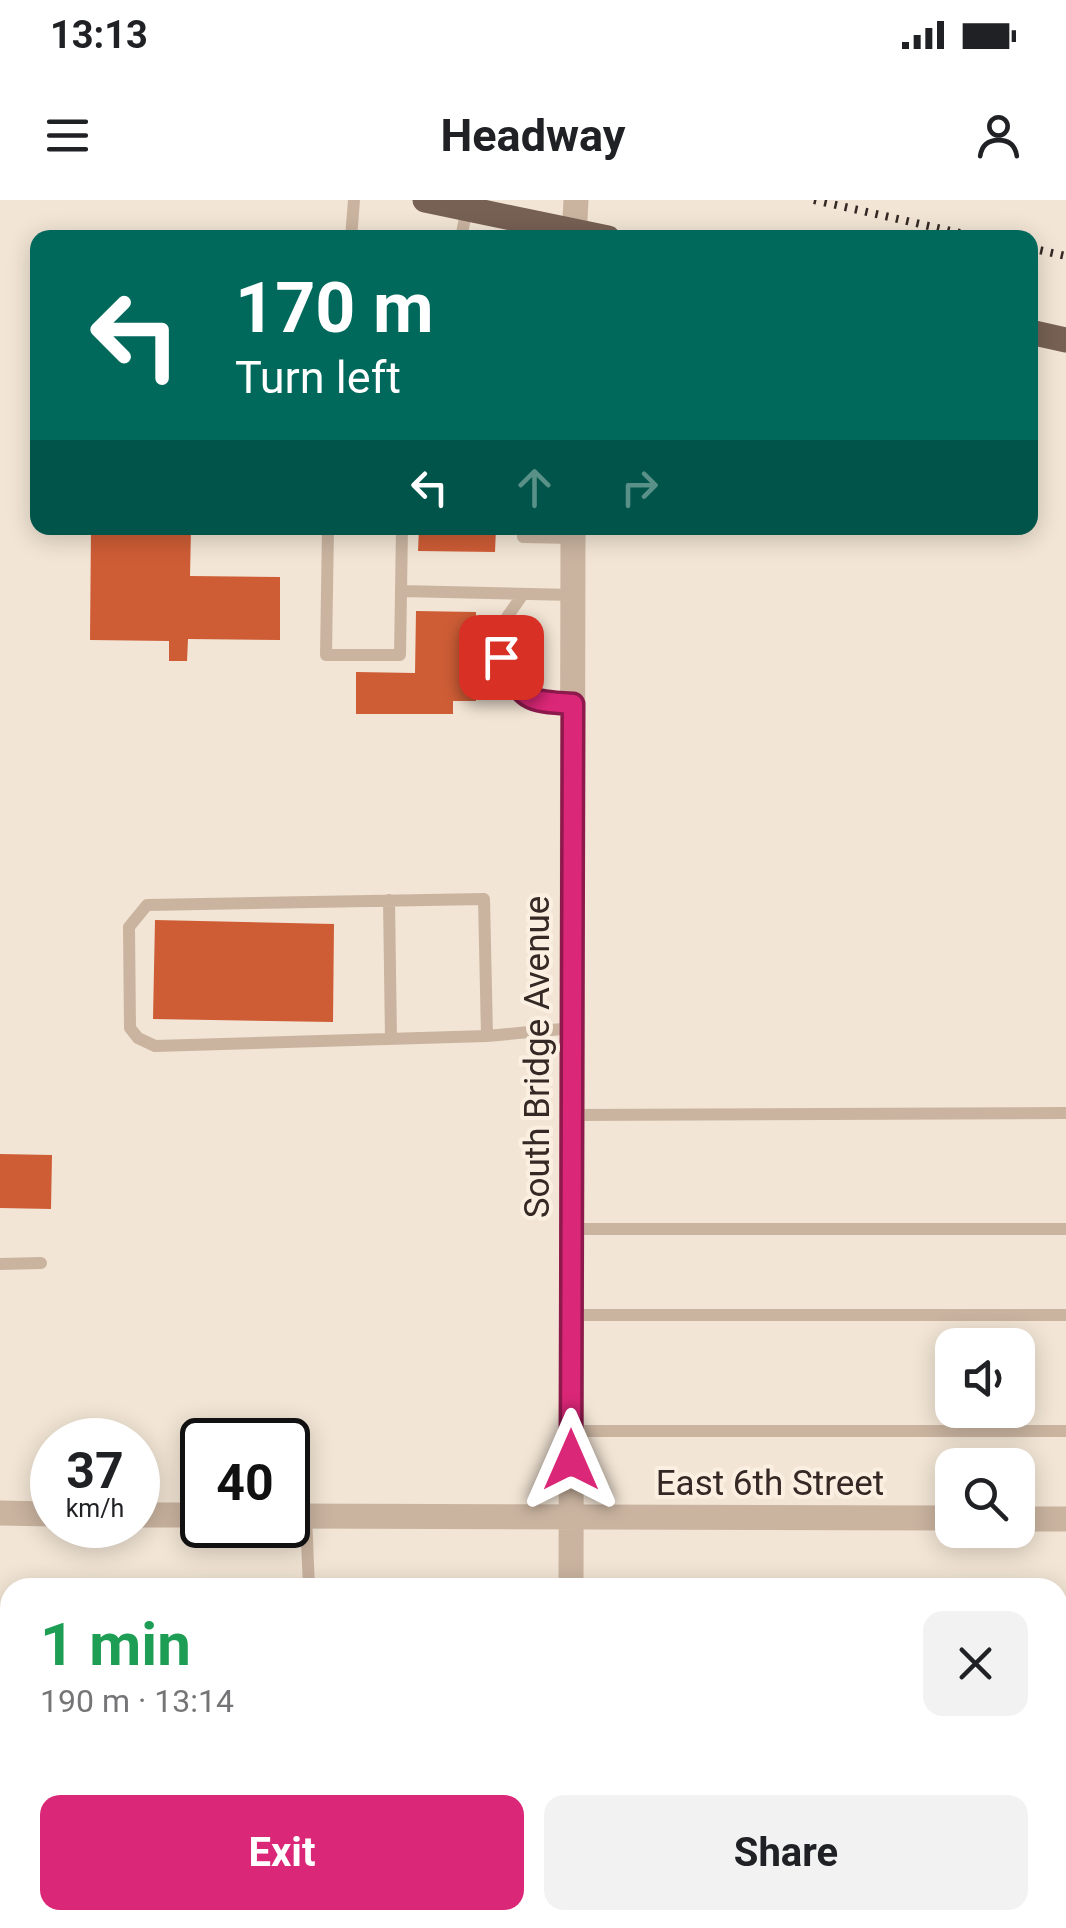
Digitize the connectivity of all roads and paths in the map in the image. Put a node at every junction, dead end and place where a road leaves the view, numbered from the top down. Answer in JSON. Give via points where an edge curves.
{"nodes":[{"id":1,"x":354,"y":200,"type":"edge"},
{"id":2,"x":424,"y":200,"type":"edge"},
{"id":3,"x":576,"y":200,"type":"edge"},
{"id":4,"x":467,"y":208,"type":"junction"},
{"id":5,"x":352,"y":230,"type":"edge"},
{"id":6,"x":463,"y":230,"type":"edge"},
{"id":7,"x":558,"y":230,"type":"edge"},
{"id":8,"x":574,"y":230,"type":"edge"},
{"id":9,"x":1038,"y":334,"type":"edge"},
{"id":10,"x":1066,"y":340,"type":"edge"},
{"id":11,"x":328,"y":535,"type":"edge"},
{"id":12,"x":402,"y":535,"type":"edge"},
{"id":13,"x":523,"y":535,"type":"edge"},
{"id":14,"x":554,"y":535,"type":"edge"},
{"id":15,"x":574,"y":535,"type":"edge"},
{"id":16,"x":402,"y":591,"type":"junction"},
{"id":17,"x":522,"y":594,"type":"junction"},
{"id":18,"x":573,"y":595,"type":"junction"},
{"id":19,"x":573,"y":704,"type":"junction"},
{"id":20,"x":389,"y":900,"type":"junction"},
{"id":21,"x":573,"y":1028,"type":"junction"},
{"id":22,"x":487,"y":1036,"type":"junction"},
{"id":23,"x":391,"y":1039,"type":"junction"},
{"id":24,"x":1066,"y":1113,"type":"edge"},
{"id":25,"x":572,"y":1115,"type":"junction"},
{"id":26,"x":572,"y":1228,"type":"junction"},
{"id":27,"x":1066,"y":1229,"type":"edge"},
{"id":28,"x":41,"y":1263,"type":"dead end"},
{"id":29,"x":0,"y":1264,"type":"edge"},
{"id":30,"x":572,"y":1315,"type":"junction"},
{"id":31,"x":1066,"y":1315,"type":"edge"},
{"id":32,"x":571,"y":1431,"type":"junction"},
{"id":33,"x":1066,"y":1431,"type":"edge"},
{"id":34,"x":0,"y":1513,"type":"edge"},
{"id":35,"x":30,"y":1514,"type":"edge"},
{"id":36,"x":310,"y":1516,"type":"edge"},
{"id":37,"x":571,"y":1517,"type":"junction"},
{"id":38,"x":935,"y":1518,"type":"edge"},
{"id":39,"x":1035,"y":1519,"type":"edge"},
{"id":40,"x":1066,"y":1519,"type":"edge"},
{"id":41,"x":302,"y":1548,"type":"edge"},
{"id":42,"x":307,"y":1578,"type":"edge"},
{"id":43,"x":572,"y":1578,"type":"edge"}],
"edges":[{"from":1,"to":5,"type":"lane"},
{"from":2,"to":4,"type":"main road"},
{"from":3,"to":8,"type":"street"},
{"from":4,"to":6,"type":"lane"},
{"from":4,"to":7,"type":"main road"},
{"from":9,"to":10,"type":"main road"},
{"from":11,"to":16,"type":"lane","via":[[326,655],[400,655]]},
{"from":12,"to":16,"type":"lane"},
{"from":13,"to":14,"type":"lane"},
{"from":15,"to":18,"type":"street","name":"South Bridge Avenue"},
{"from":16,"to":17,"type":"lane"},
{"from":17,"to":18,"type":"lane"},
{"from":17,"to":19,"type":"lane","via":[[502,623],[501,657],[517,687],[535,702]]},
{"from":18,"to":19,"type":"street","name":"South Bridge Avenue"},
{"from":19,"to":21,"type":"street","name":"South Bridge Avenue"},
{"from":20,"to":22,"type":"lane","via":[[484,898]]},
{"from":20,"to":23,"type":"lane"},
{"from":20,"to":23,"type":"lane","via":[[147,905],[128,926],[129,1011],[130,1028],[154,1046]]},
{"from":21,"to":22,"type":"lane"},
{"from":21,"to":25,"type":"street","name":"South Bridge Avenue"},
{"from":22,"to":23,"type":"lane"},
{"from":24,"to":25,"type":"lane"},
{"from":25,"to":26,"type":"street","name":"South Bridge Avenue"},
{"from":26,"to":27,"type":"lane"},
{"from":26,"to":30,"type":"street","name":"South Bridge Avenue"},
{"from":28,"to":29,"type":"lane"},
{"from":30,"to":31,"type":"lane"},
{"from":30,"to":32,"type":"street","name":"South Bridge Avenue"},
{"from":32,"to":33,"type":"lane"},
{"from":32,"to":37,"type":"street","name":"South Bridge Avenue"},
{"from":34,"to":35,"type":"street"},
{"from":36,"to":37,"type":"street","name":"East 6th Street"},
{"from":37,"to":38,"type":"street","name":"East 6th Street"},
{"from":37,"to":43,"type":"street","name":"South Bridge Avenue"},
{"from":39,"to":40,"type":"street"},
{"from":41,"to":42,"type":"lane"}]}
